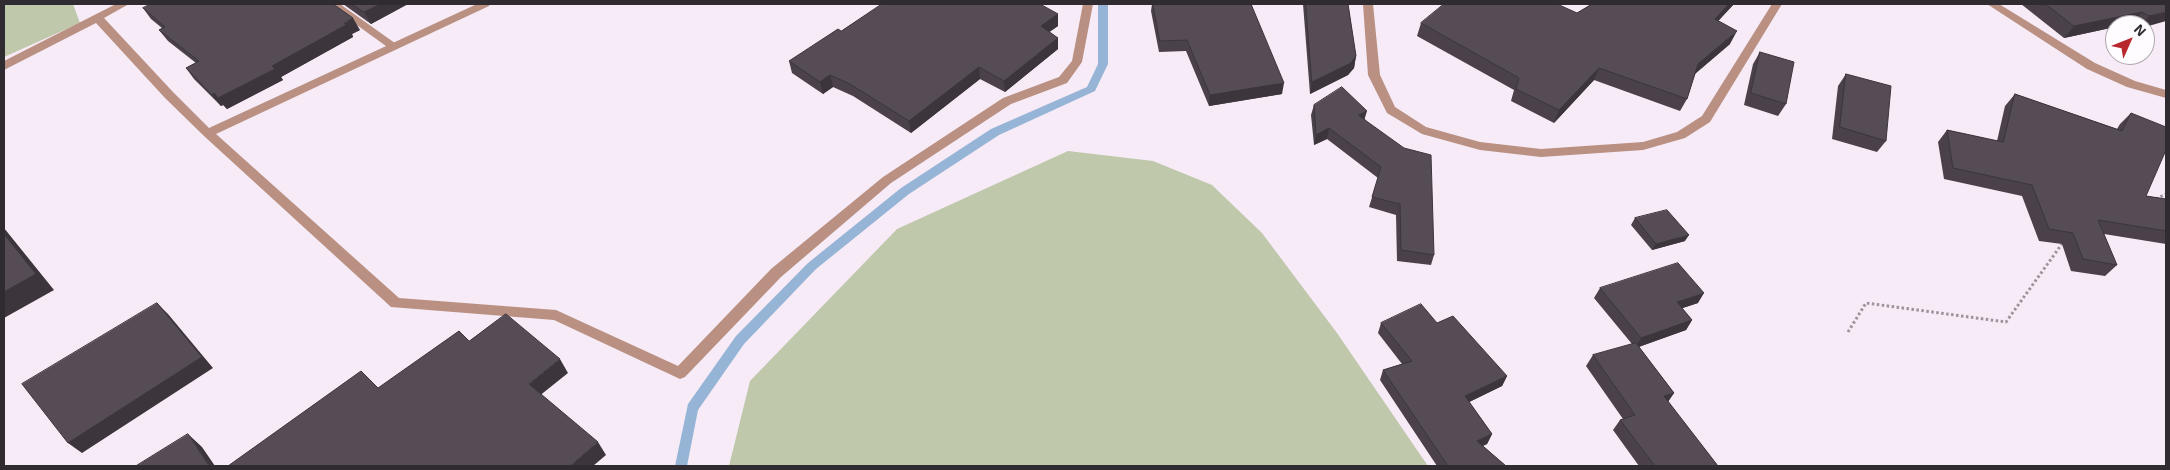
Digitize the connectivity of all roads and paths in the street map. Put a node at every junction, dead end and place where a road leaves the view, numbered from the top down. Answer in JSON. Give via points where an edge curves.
{"nodes":[{"id":1,"x":124,"y":4,"type":"edge"},
{"id":2,"x":333,"y":4,"type":"edge"},
{"id":3,"x":486,"y":4,"type":"edge"},
{"id":4,"x":1084,"y":4,"type":"edge"},
{"id":5,"x":1088,"y":4,"type":"edge"},
{"id":6,"x":1368,"y":4,"type":"edge"},
{"id":7,"x":1776,"y":4,"type":"edge"},
{"id":8,"x":1992,"y":4,"type":"edge"},
{"id":9,"x":97,"y":17,"type":"junction"},
{"id":10,"x":394,"y":46,"type":"junction"},
{"id":11,"x":4,"y":66,"type":"edge"},
{"id":12,"x":2166,"y":94,"type":"edge"},
{"id":13,"x":208,"y":133,"type":"junction"},
{"id":14,"x":2166,"y":194,"type":"edge"},
{"id":15,"x":2151,"y":202,"type":"edge"},
{"id":16,"x":2067,"y":238,"type":"edge"},
{"id":17,"x":1848,"y":332,"type":"dead end"}],
"edges":[{"from":1,"to":9,"type":"street"},
{"from":2,"to":10,"type":"street"},
{"from":3,"to":10,"type":"street"},
{"from":4,"to":5,"type":"street"},
{"from":5,"to":13,"type":"street","via":[[1077,62],[1062,80],[1008,101],[888,180],[776,273],[680,372],[556,315],[396,303]]},
{"from":6,"to":7,"type":"street","via":[[1374,75],[1392,110],[1422,130],[1480,146],[1541,154],[1643,146],[1681,135],[1706,119]]},
{"from":8,"to":12,"type":"street","via":[[2091,66],[2131,84]]},
{"from":9,"to":11,"type":"street"},
{"from":9,"to":13,"type":"street"},
{"from":10,"to":13,"type":"street"},
{"from":14,"to":15,"type":"path"},
{"from":16,"to":17,"type":"path","via":[[2006,322],[1866,303]]}]}
